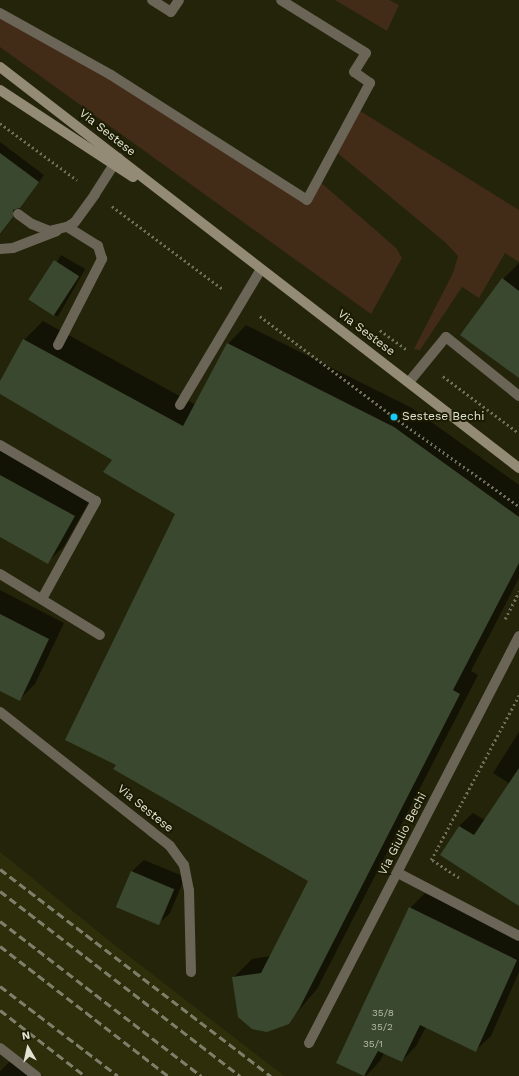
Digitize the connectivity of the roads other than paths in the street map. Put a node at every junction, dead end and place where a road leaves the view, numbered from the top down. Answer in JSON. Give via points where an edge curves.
{"nodes":[{"id":1,"x":152,"y":0,"type":"edge"},
{"id":2,"x":179,"y":0,"type":"edge"},
{"id":3,"x":281,"y":0,"type":"edge"},
{"id":4,"x":0,"y":13,"type":"edge"},
{"id":5,"x":0,"y":67,"type":"edge"},
{"id":6,"x":0,"y":90,"type":"edge"},
{"id":7,"x":116,"y":161,"type":"junction"},
{"id":8,"x":18,"y":214,"type":"dead end"},
{"id":9,"x":64,"y":228,"type":"junction"},
{"id":10,"x":0,"y":249,"type":"edge"},
{"id":11,"x":261,"y":268,"type":"junction"},
{"id":12,"x":58,"y":344,"type":"dead end"},
{"id":13,"x":409,"y":382,"type":"junction"},
{"id":14,"x":519,"y":396,"type":"edge"},
{"id":15,"x":180,"y":405,"type":"dead end"},
{"id":16,"x":0,"y":445,"type":"edge"},
{"id":17,"x":519,"y":468,"type":"edge"},
{"id":18,"x":0,"y":574,"type":"edge"},
{"id":19,"x":42,"y":599,"type":"junction"},
{"id":20,"x":100,"y":635,"type":"dead end"},
{"id":21,"x":519,"y":636,"type":"edge"},
{"id":22,"x":0,"y":712,"type":"edge"},
{"id":23,"x":398,"y":872,"type":"junction"},
{"id":24,"x":519,"y":936,"type":"edge"},
{"id":25,"x":191,"y":972,"type":"dead end"},
{"id":26,"x":309,"y":1043,"type":"dead end"},
{"id":27,"x":0,"y":1048,"type":"edge"},
{"id":28,"x":36,"y":1076,"type":"edge"}],
"edges":[{"from":1,"to":2,"type":"street","via":[[172,12]]},
{"from":3,"to":4,"type":"street","via":[[366,53],[354,72],[370,83],[307,200],[111,75]]},
{"from":5,"to":7,"type":"main road","name":"Via Sestese"},
{"from":6,"to":7,"type":"main road","name":"Via Sestese"},
{"from":7,"to":9,"type":"street","via":[[79,216]]},
{"from":7,"to":11,"type":"main road","name":"Via Sestese","via":[[198,219]]},
{"from":8,"to":9,"type":"street","via":[[49,231]]},
{"from":9,"to":10,"type":"street","via":[[13,248]]},
{"from":9,"to":12,"type":"street","via":[[98,246],[102,258]]},
{"from":11,"to":13,"type":"main road","name":"Via Sestese"},
{"from":11,"to":15,"type":"street"},
{"from":13,"to":14,"type":"street","via":[[446,337]]},
{"from":13,"to":17,"type":"main road","name":"Via Sestese"},
{"from":16,"to":19,"type":"street","via":[[96,501]]},
{"from":18,"to":19,"type":"street"},
{"from":19,"to":20,"type":"street"},
{"from":21,"to":23,"type":"street","name":"Via Giulio Bechi"},
{"from":22,"to":25,"type":"street","name":"Via Sestese","via":[[152,831],[170,846],[184,865],[189,890]]},
{"from":23,"to":24,"type":"street"},
{"from":23,"to":26,"type":"street","name":"Via Giulio Bechi"},
{"from":27,"to":28,"type":"street"}]}
